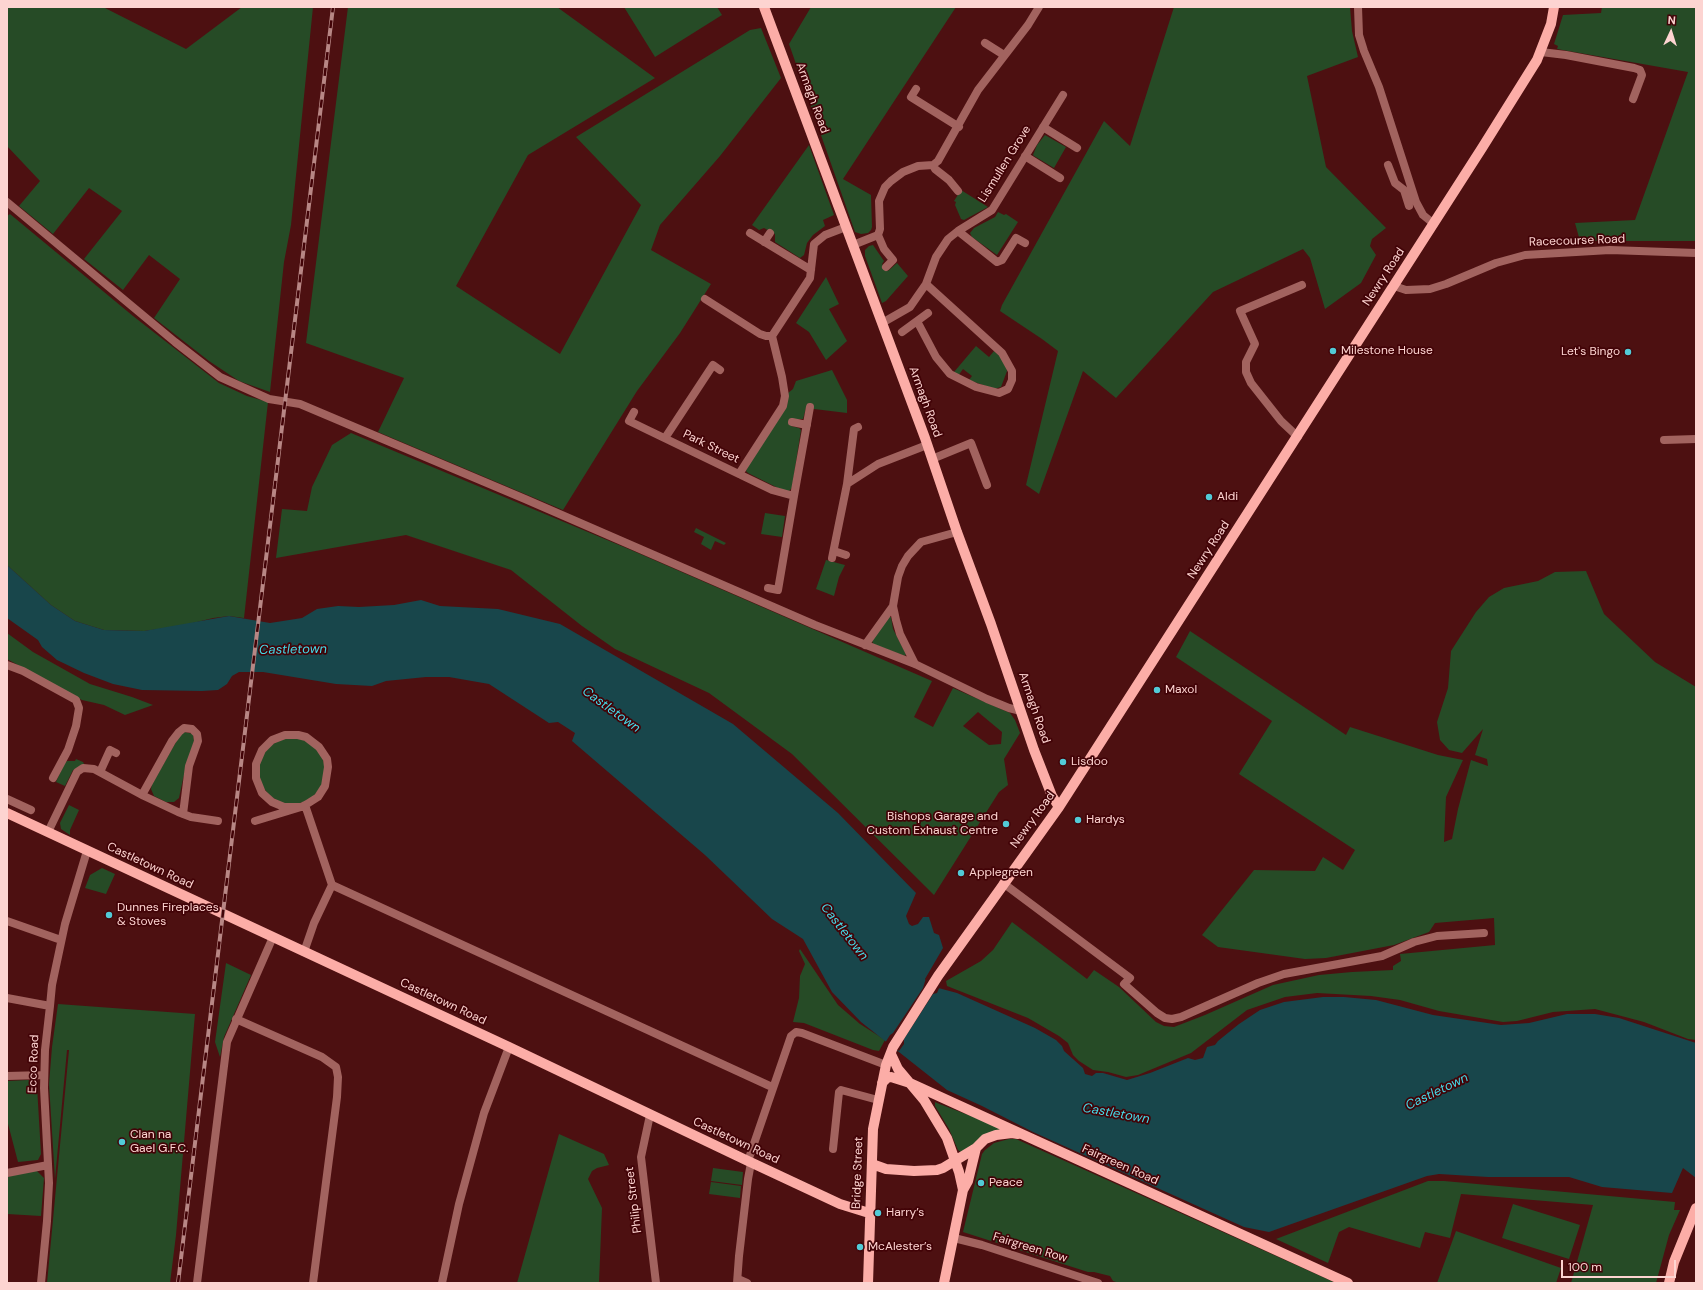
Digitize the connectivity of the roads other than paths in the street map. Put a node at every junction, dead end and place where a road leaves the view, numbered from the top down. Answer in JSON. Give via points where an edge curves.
{"nodes":[{"id":1,"x":764,"y":7,"type":"edge"},
{"id":2,"x":1039,"y":7,"type":"edge"},
{"id":3,"x":1358,"y":7,"type":"edge"},
{"id":4,"x":1554,"y":7,"type":"edge"},
{"id":5,"x":986,"y":43,"type":"dead end"},
{"id":6,"x":1541,"y":52,"type":"junction"},
{"id":7,"x":1004,"y":55,"type":"junction"},
{"id":8,"x":916,"y":89,"type":"dead end"},
{"id":9,"x":1063,"y":95,"type":"dead end"},
{"id":10,"x":1633,"y":99,"type":"dead end"},
{"id":11,"x":959,"y":126,"type":"junction"},
{"id":12,"x":1043,"y":127,"type":"junction"},
{"id":13,"x":1077,"y":148,"type":"dead end"},
{"id":14,"x":1025,"y":156,"type":"junction"},
{"id":15,"x":932,"y":165,"type":"junction"},
{"id":16,"x":1388,"y":165,"type":"dead end"},
{"id":17,"x":1407,"y":172,"type":"junction"},
{"id":18,"x":1392,"y":176,"type":"junction"},
{"id":19,"x":1060,"y":178,"type":"dead end"},
{"id":20,"x":958,"y":191,"type":"dead end"},
{"id":21,"x":7,"y":202,"type":"edge"},
{"id":22,"x":1409,"y":206,"type":"dead end"},
{"id":23,"x":1434,"y":224,"type":"junction"},
{"id":24,"x":846,"y":227,"type":"junction"},
{"id":25,"x":958,"y":231,"type":"junction"},
{"id":26,"x":750,"y":233,"type":"dead end"},
{"id":27,"x":770,"y":233,"type":"dead end"},
{"id":28,"x":878,"y":235,"type":"junction"},
{"id":29,"x":764,"y":242,"type":"junction"},
{"id":30,"x":1025,"y":243,"type":"dead end"},
{"id":31,"x":853,"y":245,"type":"junction"},
{"id":32,"x":1696,"y":253,"type":"edge"},
{"id":33,"x":886,"y":267,"type":"dead end"},
{"id":34,"x":811,"y":270,"type":"junction"},
{"id":35,"x":926,"y":284,"type":"junction"},
{"id":36,"x":1302,"y":285,"type":"dead end"},
{"id":37,"x":1394,"y":286,"type":"junction"},
{"id":38,"x":705,"y":299,"type":"dead end"},
{"id":39,"x":928,"y":313,"type":"dead end"},
{"id":40,"x":917,"y":321,"type":"junction"},
{"id":41,"x":882,"y":323,"type":"junction"},
{"id":42,"x":902,"y":332,"type":"dead end"},
{"id":43,"x":772,"y":336,"type":"junction"},
{"id":44,"x":720,"y":370,"type":"dead end"},
{"id":45,"x":810,"y":407,"type":"dead end"},
{"id":46,"x":634,"y":412,"type":"dead end"},
{"id":47,"x":792,"y":422,"type":"dead end"},
{"id":48,"x":807,"y":425,"type":"junction"},
{"id":49,"x":858,"y":427,"type":"dead end"},
{"id":50,"x":1298,"y":436,"type":"junction"},
{"id":51,"x":665,"y":438,"type":"junction"},
{"id":52,"x":1696,"y":439,"type":"edge"},
{"id":53,"x":1664,"y":440,"type":"dead end"},
{"id":54,"x":928,"y":446,"type":"junction"},
{"id":55,"x":932,"y":459,"type":"junction"},
{"id":56,"x":739,"y":474,"type":"junction"},
{"id":57,"x":847,"y":484,"type":"junction"},
{"id":58,"x":987,"y":485,"type":"dead end"},
{"id":59,"x":794,"y":496,"type":"junction"},
{"id":60,"x":957,"y":532,"type":"junction"},
{"id":61,"x":846,"y":555,"type":"dead end"},
{"id":62,"x":768,"y":588,"type":"dead end"},
{"id":63,"x":893,"y":606,"type":"junction"},
{"id":64,"x":864,"y":644,"type":"junction"},
{"id":65,"x":914,"y":664,"type":"junction"},
{"id":66,"x":7,"y":665,"type":"edge"},
{"id":67,"x":1021,"y":711,"type":"junction"},
{"id":68,"x":116,"y":753,"type":"dead end"},
{"id":69,"x":100,"y":772,"type":"junction"},
{"id":70,"x":53,"y":778,"type":"dead end"},
{"id":71,"x":142,"y":795,"type":"junction"},
{"id":72,"x":7,"y":799,"type":"edge"},
{"id":73,"x":303,"y":806,"type":"junction"},
{"id":74,"x":1059,"y":807,"type":"junction"},
{"id":75,"x":31,"y":810,"type":"dead end"},
{"id":76,"x":7,"y":813,"type":"edge"},
{"id":77,"x":183,"y":814,"type":"junction"},
{"id":78,"x":218,"y":821,"type":"dead end"},
{"id":79,"x":255,"y":821,"type":"dead end"},
{"id":80,"x":48,"y":832,"type":"junction"},
{"id":81,"x":87,"y":851,"type":"junction"},
{"id":82,"x":1003,"y":883,"type":"junction"},
{"id":83,"x":332,"y":885,"type":"junction"},
{"id":84,"x":7,"y":921,"type":"edge"},
{"id":85,"x":1484,"y":933,"type":"dead end"},
{"id":86,"x":272,"y":937,"type":"junction"},
{"id":87,"x":61,"y":940,"type":"junction"},
{"id":88,"x":304,"y":952,"type":"junction"},
{"id":89,"x":7,"y":998,"type":"edge"},
{"id":90,"x":50,"y":1006,"type":"junction"},
{"id":91,"x":236,"y":1019,"type":"junction"},
{"id":92,"x":509,"y":1047,"type":"junction"},
{"id":93,"x":892,"y":1050,"type":"junction"},
{"id":94,"x":886,"y":1065,"type":"junction"},
{"id":95,"x":44,"y":1075,"type":"junction"},
{"id":96,"x":7,"y":1076,"type":"edge"},
{"id":97,"x":882,"y":1083,"type":"junction"},
{"id":98,"x":910,"y":1083,"type":"junction"},
{"id":99,"x":772,"y":1087,"type":"junction"},
{"id":100,"x":878,"y":1100,"type":"junction"},
{"id":101,"x":650,"y":1115,"type":"junction"},
{"id":102,"x":1028,"y":1137,"type":"junction"},
{"id":103,"x":976,"y":1148,"type":"junction"},
{"id":104,"x":833,"y":1149,"type":"dead end"},
{"id":105,"x":955,"y":1161,"type":"junction"},
{"id":106,"x":749,"y":1162,"type":"junction"},
{"id":107,"x":872,"y":1164,"type":"junction"},
{"id":108,"x":48,"y":1165,"type":"junction"},
{"id":109,"x":7,"y":1173,"type":"edge"},
{"id":110,"x":963,"y":1190,"type":"junction"},
{"id":111,"x":1696,"y":1208,"type":"edge"},
{"id":112,"x":869,"y":1213,"type":"junction"},
{"id":113,"x":954,"y":1238,"type":"junction"},
{"id":114,"x":738,"y":1281,"type":"edge"},
{"id":115,"x":41,"y":1283,"type":"edge"},
{"id":116,"x":198,"y":1283,"type":"edge"},
{"id":117,"x":313,"y":1283,"type":"edge"},
{"id":118,"x":442,"y":1283,"type":"edge"},
{"id":119,"x":656,"y":1283,"type":"edge"},
{"id":120,"x":746,"y":1283,"type":"edge"},
{"id":121,"x":868,"y":1283,"type":"edge"},
{"id":122,"x":944,"y":1283,"type":"edge"},
{"id":123,"x":1098,"y":1283,"type":"edge"},
{"id":124,"x":1348,"y":1283,"type":"edge"},
{"id":125,"x":1669,"y":1283,"type":"edge"}],
"edges":[{"from":1,"to":24,"type":"main road","name":"Armagh Road"},
{"from":2,"to":7,"type":"street"},
{"from":3,"to":17,"type":"street","via":[[1359,35],[1379,86]]},
{"from":4,"to":6,"type":"main road","name":"Newry Road"},
{"from":5,"to":7,"type":"street"},
{"from":6,"to":10,"type":"street","via":[[1566,54],[1640,70],[1642,75]]},
{"from":6,"to":23,"type":"main road","name":"Newry Road"},
{"from":7,"to":11,"type":"street","via":[[978,90]]},
{"from":8,"to":11,"type":"street","via":[[911,97]]},
{"from":9,"to":12,"type":"street","name":"Lismullen Grove"},
{"from":11,"to":15,"type":"street","via":[[938,161]]},
{"from":12,"to":13,"type":"street"},
{"from":12,"to":14,"type":"street","name":"Lismullen Grove"},
{"from":14,"to":19,"type":"street"},
{"from":14,"to":25,"type":"street","name":"Lismullen Grove","via":[[992,210]]},
{"from":15,"to":20,"type":"street"},
{"from":15,"to":28,"type":"street","via":[[918,166],[903,172],[885,187],[879,201]]},
{"from":16,"to":18,"type":"street"},
{"from":17,"to":18,"type":"street"},
{"from":17,"to":23,"type":"street","via":[[1416,202],[1423,215]]},
{"from":18,"to":22,"type":"street","via":[[1404,190]]},
{"from":21,"to":64,"type":"street","via":[[220,377],[269,399],[300,404]]},
{"from":23,"to":37,"type":"main road","name":"Newry Road"},
{"from":24,"to":31,"type":"main road","name":"Armagh Road"},
{"from":24,"to":34,"type":"street","via":[[825,235],[814,244]]},
{"from":25,"to":30,"type":"street","via":[[997,262],[1002,260],[1016,238]]},
{"from":25,"to":35,"type":"street","name":"Lismullen Grove","via":[[948,239],[936,257]]},
{"from":26,"to":29,"type":"street"},
{"from":27,"to":29,"type":"street"},
{"from":28,"to":31,"type":"street"},
{"from":28,"to":33,"type":"street","via":[[884,249],[893,260]]},
{"from":29,"to":34,"type":"street"},
{"from":31,"to":41,"type":"main road","name":"Armagh Road"},
{"from":32,"to":37,"type":"street","name":"Racecourse Road","via":[[1610,250],[1531,254],[1496,263],[1430,289],[1406,290]]},
{"from":34,"to":43,"type":"street","via":[[810,278]]},
{"from":35,"to":40,"type":"street","via":[[1002,353],[1012,371],[1012,380],[1008,388],[999,394],[976,387],[950,374],[936,357]]},
{"from":35,"to":41,"type":"street","name":"Lismullen Grove","via":[[910,307]]},
{"from":36,"to":50,"type":"street","via":[[1240,311],[1255,344],[1246,362],[1246,372],[1251,383],[1281,421]]},
{"from":37,"to":50,"type":"main road","name":"Newry Road"},
{"from":38,"to":43,"type":"street","via":[[760,334]]},
{"from":39,"to":40,"type":"street"},
{"from":40,"to":42,"type":"street"},
{"from":41,"to":54,"type":"main road","name":"Armagh Road"},
{"from":43,"to":56,"type":"street","via":[[785,396],[783,406]]},
{"from":44,"to":51,"type":"street","via":[[713,365]]},
{"from":45,"to":48,"type":"street"},
{"from":46,"to":51,"type":"street","name":"Park Street","via":[[629,421]]},
{"from":47,"to":48,"type":"street"},
{"from":48,"to":59,"type":"street"},
{"from":49,"to":57,"type":"street","via":[[854,429]]},
{"from":50,"to":74,"type":"main road","name":"Newry Road"},
{"from":51,"to":56,"type":"street","name":"Park Street"},
{"from":52,"to":53,"type":"street"},
{"from":54,"to":55,"type":"main road","name":"Armagh Road"},
{"from":54,"to":57,"type":"street","via":[[878,464]]},
{"from":55,"to":58,"type":"street","via":[[971,442]]},
{"from":55,"to":60,"type":"main road","name":"Armagh Road"},
{"from":56,"to":59,"type":"street","name":"Park Street","via":[[772,490]]},
{"from":57,"to":61,"type":"street","via":[[833,555]]},
{"from":59,"to":62,"type":"street","via":[[778,590]]},
{"from":60,"to":63,"type":"street","via":[[921,542],[915,548],[902,566],[896,583]]},
{"from":60,"to":67,"type":"main road","name":"Armagh Road"},
{"from":63,"to":64,"type":"street"},
{"from":63,"to":65,"type":"street","via":[[900,634]]},
{"from":64,"to":65,"type":"street"},
{"from":65,"to":67,"type":"street","via":[[987,699]]},
{"from":66,"to":70,"type":"street","via":[[76,700],[79,708],[76,726],[68,750]]},
{"from":67,"to":74,"type":"main road","name":"Armagh Road","via":[[1052,796]]},
{"from":68,"to":69,"type":"street","via":[[110,750]]},
{"from":69,"to":71,"type":"street"},
{"from":69,"to":80,"type":"street","via":[[83,768],[77,772]]},
{"from":71,"to":77,"type":"street"},
{"from":71,"to":77,"type":"street","via":[[172,740],[184,728],[192,729],[198,740],[189,766]]},
{"from":72,"to":75,"type":"street"},
{"from":73,"to":73,"type":"street","via":[[318,797],[326,786],[328,767],[324,753],[314,742],[298,735],[285,735],[272,740],[258,756],[255,770],[257,784],[272,802],[284,807]]},
{"from":73,"to":79,"type":"street"},
{"from":73,"to":83,"type":"street"},
{"from":74,"to":82,"type":"main road","name":"Newry Road"},
{"from":76,"to":80,"type":"main road","name":"Castletown Road"},
{"from":77,"to":78,"type":"street"},
{"from":80,"to":81,"type":"main road","name":"Castletown Road"},
{"from":81,"to":86,"type":"main road","name":"Castletown Road"},
{"from":81,"to":87,"type":"street","name":"Ecco Road"},
{"from":82,"to":85,"type":"street","via":[[1130,978],[1124,984],[1157,1013],[1172,1019],[1258,982],[1284,974],[1382,956],[1414,942],[1437,936]]},
{"from":82,"to":93,"type":"main road","name":"Newry Road","via":[[938,976]]},
{"from":83,"to":88,"type":"street"},
{"from":83,"to":99,"type":"street"},
{"from":84,"to":87,"type":"street"},
{"from":86,"to":88,"type":"main road","name":"Castletown Road"},
{"from":86,"to":91,"type":"street"},
{"from":87,"to":90,"type":"street","name":"Ecco Road"},
{"from":88,"to":92,"type":"main road","name":"Castletown Road"},
{"from":89,"to":90,"type":"street"},
{"from":90,"to":95,"type":"street","name":"Ecco Road"},
{"from":91,"to":116,"type":"street","via":[[225,1053]]},
{"from":91,"to":117,"type":"street","via":[[322,1057],[336,1067],[337,1097]]},
{"from":92,"to":101,"type":"main road","name":"Castletown Road"},
{"from":92,"to":118,"type":"street","via":[[484,1113],[459,1204]]},
{"from":93,"to":94,"type":"main road","name":"Newry Road"},
{"from":93,"to":98,"type":"main road","via":[[898,1068]]},
{"from":94,"to":97,"type":"main road","name":"Bridge Street"},
{"from":94,"to":99,"type":"street","via":[[796,1032],[791,1036]]},
{"from":95,"to":96,"type":"street"},
{"from":95,"to":108,"type":"street","name":"Ecco Road"},
{"from":97,"to":98,"type":"main road","name":"Fairgreen Road","via":[[891,1077]]},
{"from":97,"to":100,"type":"main road","name":"Bridge Street"},
{"from":98,"to":102,"type":"main road","name":"Fairgreen Road"},
{"from":98,"to":105,"type":"main road","via":[[936,1118]]},
{"from":99,"to":106,"type":"street"},
{"from":100,"to":104,"type":"street","via":[[841,1090],[839,1092]]},
{"from":100,"to":107,"type":"main road","name":"Bridge Street","via":[[873,1129]]},
{"from":101,"to":106,"type":"main road","name":"Castletown Road"},
{"from":101,"to":119,"type":"street","name":"Philip Street","via":[[641,1157]]},
{"from":102,"to":103,"type":"main road","via":[[1012,1133],[996,1135]]},
{"from":102,"to":124,"type":"main road","name":"Fairgreen Road"},
{"from":103,"to":105,"type":"main road"},
{"from":103,"to":110,"type":"main road","via":[[968,1181]]},
{"from":105,"to":107,"type":"main road","via":[[943,1168],[929,1171],[886,1169]]},
{"from":105,"to":110,"type":"main road"},
{"from":106,"to":112,"type":"main road","name":"Castletown Road","via":[[840,1204]]},
{"from":106,"to":114,"type":"street"},
{"from":107,"to":112,"type":"main road","name":"Bridge Street"},
{"from":108,"to":109,"type":"street"},
{"from":108,"to":115,"type":"street","name":"Ecco Road","via":[[47,1221]]},
{"from":110,"to":113,"type":"main road"},
{"from":111,"to":125,"type":"main road","via":[[1674,1262]]},
{"from":112,"to":121,"type":"main road","name":"Bridge Street"},
{"from":113,"to":122,"type":"main road"},
{"from":113,"to":123,"type":"street","name":"Fairgreen Row"},
{"from":114,"to":120,"type":"street"}]}
